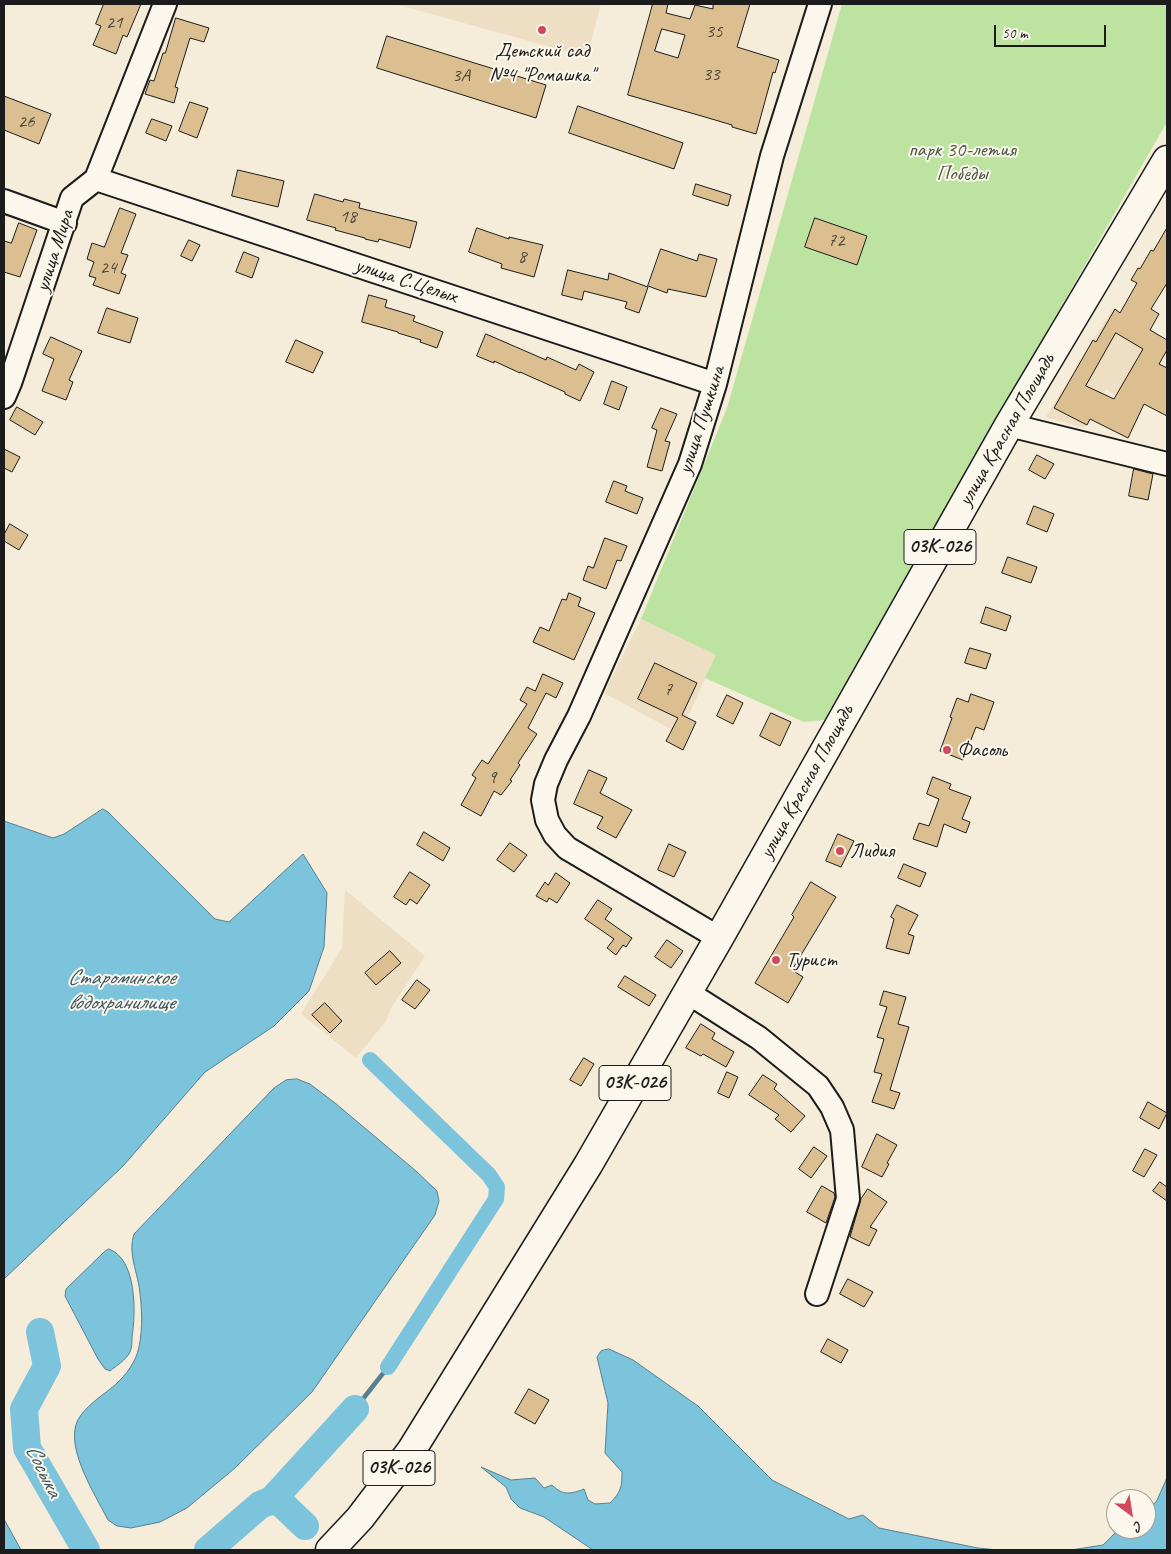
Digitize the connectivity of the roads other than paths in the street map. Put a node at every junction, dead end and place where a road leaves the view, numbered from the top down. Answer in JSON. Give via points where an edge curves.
{"nodes":[{"id":1,"x":165,"y":4,"type":"edge"},
{"id":2,"x":820,"y":4,"type":"edge"},
{"id":3,"x":1167,"y":160,"type":"edge"},
{"id":4,"x":96,"y":179,"type":"junction"},
{"id":5,"x":4,"y":201,"type":"edge"},
{"id":6,"x":65,"y":223,"type":"junction"},
{"id":7,"x":715,"y":384,"type":"junction"},
{"id":8,"x":6,"y":387,"type":"edge"},
{"id":9,"x":1009,"y":425,"type":"junction"},
{"id":10,"x":1167,"y":464,"type":"edge"},
{"id":11,"x":719,"y":938,"type":"junction"},
{"id":12,"x":687,"y":992,"type":"junction"},
{"id":13,"x":817,"y":1294,"type":"dead end"},
{"id":14,"x":330,"y":1550,"type":"edge"}],
"edges":[{"from":1,"to":4,"type":"street"},
{"from":2,"to":7,"type":"street","name":"улица Пушкина","via":[[772,156]]},
{"from":3,"to":9,"type":"main road","name":"улица Красная Площадь","number":"03К-026"},
{"from":4,"to":6,"type":"street","name":"улица Мира","via":[[72,198]]},
{"from":4,"to":7,"type":"street","name":"улица С.Целых"},
{"from":5,"to":6,"type":"street"},
{"from":6,"to":8,"type":"street","name":"улица Мира"},
{"from":7,"to":11,"type":"street","name":"улица Пушкина","via":[[690,464],[579,716],[556,760],[543,800],[547,820],[567,848]]},
{"from":9,"to":10,"type":"street"},
{"from":9,"to":11,"type":"main road","name":"улица Красная Площадь","number":"03К-026"},
{"from":11,"to":12,"type":"main road","name":"улица Красная Площадь","number":"03К-026"},
{"from":12,"to":13,"type":"street","via":[[759,1038],[818,1086],[836,1114],[842,1130],[848,1199]]},
{"from":12,"to":14,"type":"main road","name":"улица Красная Площадь","number":"03К-026","via":[[588,1165],[410,1452],[365,1512]]}]}
